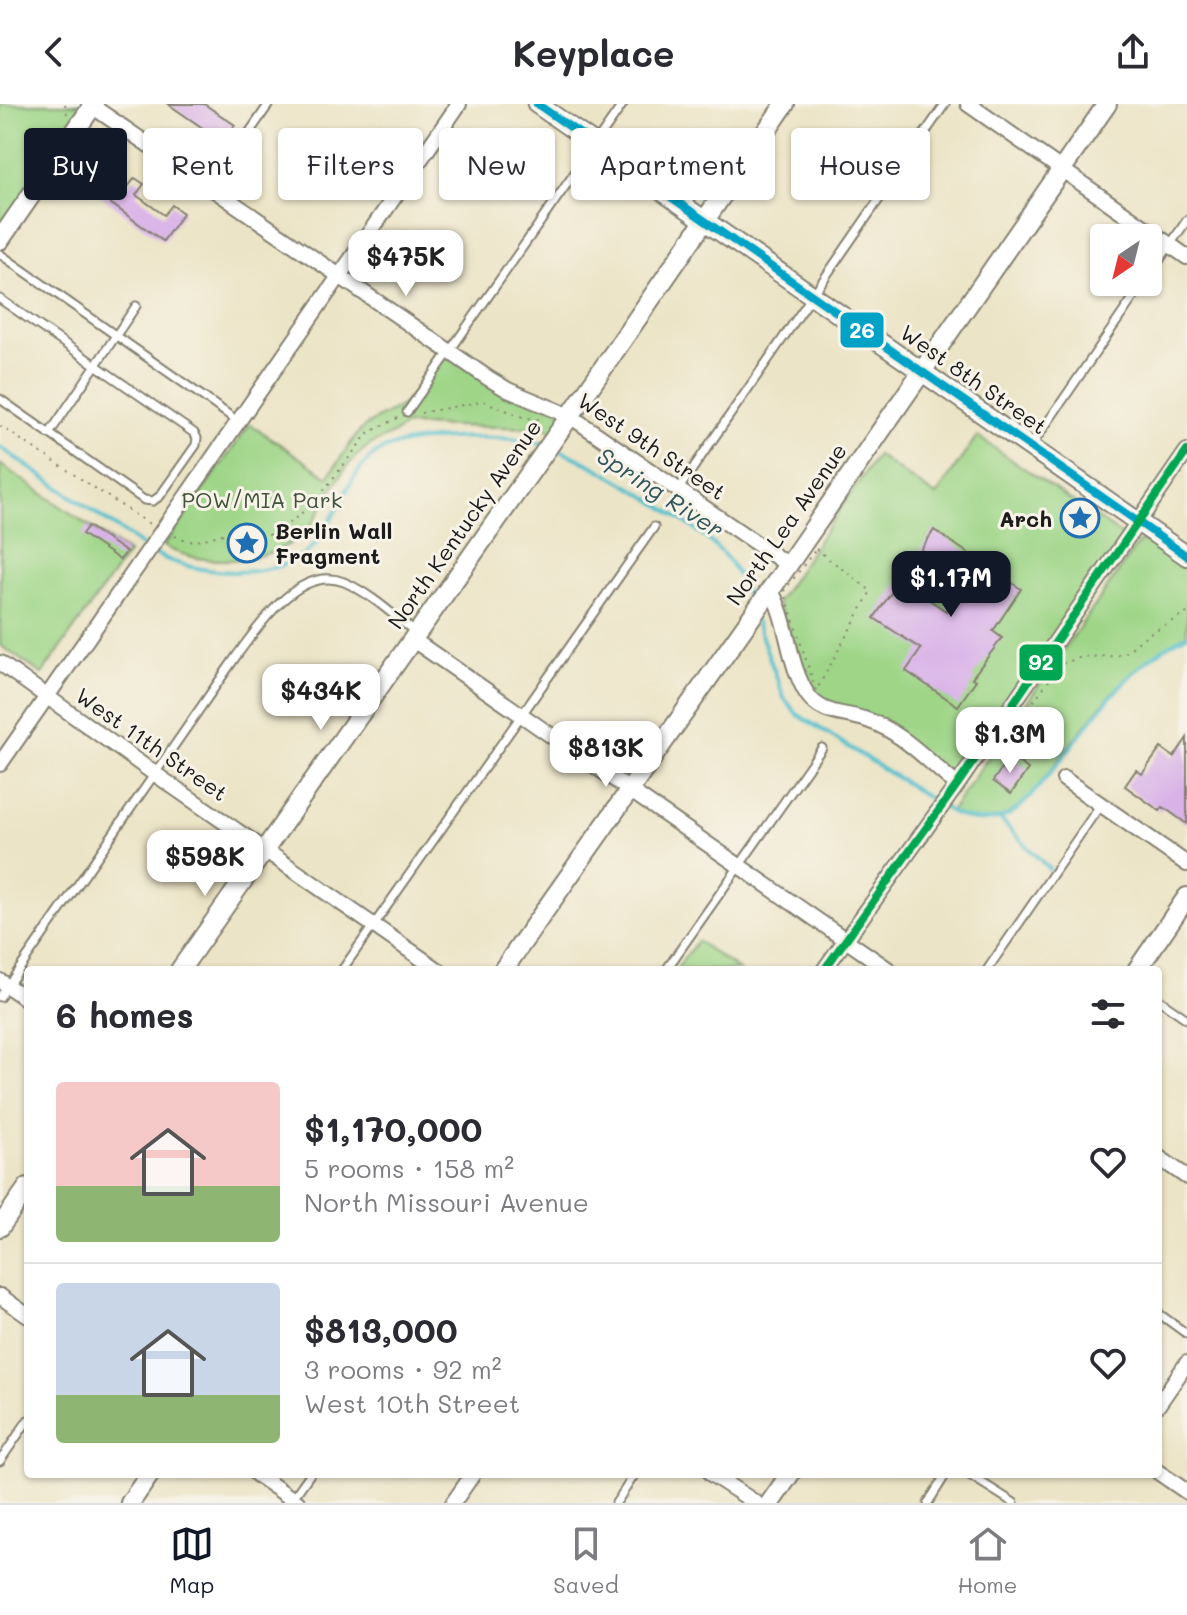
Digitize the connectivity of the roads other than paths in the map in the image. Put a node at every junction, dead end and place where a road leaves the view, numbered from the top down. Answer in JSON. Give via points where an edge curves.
{"nodes":[{"id":1,"x":269,"y":104,"type":"edge"},
{"id":2,"x":459,"y":104,"type":"edge"},
{"id":3,"x":537,"y":104,"type":"edge"},
{"id":4,"x":623,"y":104,"type":"edge"},
{"id":5,"x":785,"y":104,"type":"edge"},
{"id":6,"x":945,"y":104,"type":"edge"},
{"id":7,"x":968,"y":104,"type":"edge"},
{"id":8,"x":1107,"y":104,"type":"edge"},
{"id":9,"x":92,"y":105,"type":"edge"},
{"id":10,"x":252,"y":128,"type":"edge"},
{"id":11,"x":572,"y":128,"type":"edge"},
{"id":12,"x":606,"y":128,"type":"edge"},
{"id":13,"x":143,"y":141,"type":"edge"},
{"id":14,"x":1061,"y":169,"type":"junction"},
{"id":15,"x":571,"y":178,"type":"edge"},
{"id":16,"x":229,"y":200,"type":"edge"},
{"id":17,"x":675,"y":200,"type":"edge"},
{"id":18,"x":704,"y":220,"type":"junction"},
{"id":19,"x":1187,"y":220,"type":"edge"},
{"id":20,"x":0,"y":240,"type":"edge"},
{"id":21,"x":1170,"y":245,"type":"junction"},
{"id":22,"x":0,"y":254,"type":"edge"},
{"id":23,"x":1162,"y":257,"type":"edge"},
{"id":24,"x":1187,"y":257,"type":"edge"},
{"id":25,"x":340,"y":276,"type":"junction"},
{"id":26,"x":811,"y":296,"type":"junction"},
{"id":27,"x":1134,"y":296,"type":"edge"},
{"id":28,"x":0,"y":299,"type":"edge"},
{"id":29,"x":136,"y":306,"type":"dead end"},
{"id":30,"x":116,"y":336,"type":"junction"},
{"id":31,"x":449,"y":351,"type":"junction"},
{"id":32,"x":96,"y":365,"type":"junction"},
{"id":33,"x":920,"y":371,"type":"junction"},
{"id":34,"x":0,"y":399,"type":"edge"},
{"id":35,"x":407,"y":412,"type":"road end"},
{"id":36,"x":570,"y":416,"type":"junction"},
{"id":37,"x":239,"y":422,"type":"junction"},
{"id":38,"x":49,"y":434,"type":"junction"},
{"id":39,"x":1030,"y":447,"type":"junction"},
{"id":40,"x":1187,"y":451,"type":"edge"},
{"id":41,"x":678,"y":490,"type":"junction"},
{"id":42,"x":1138,"y":521,"type":"junction"},
{"id":43,"x":654,"y":527,"type":"dead end"},
{"id":44,"x":1187,"y":556,"type":"edge"},
{"id":45,"x":788,"y":565,"type":"junction"},
{"id":46,"x":767,"y":593,"type":"junction"},
{"id":47,"x":414,"y":636,"type":"junction"},
{"id":48,"x":0,"y":663,"type":"edge"},
{"id":49,"x":47,"y":697,"type":"junction"},
{"id":50,"x":522,"y":716,"type":"junction"},
{"id":51,"x":822,"y":748,"type":"dead end"},
{"id":52,"x":0,"y":764,"type":"edge"},
{"id":53,"x":155,"y":774,"type":"junction"},
{"id":54,"x":1064,"y":779,"type":"dead end"},
{"id":55,"x":957,"y":785,"type":"junction"},
{"id":56,"x":629,"y":791,"type":"junction"},
{"id":57,"x":1101,"y":804,"type":"junction"},
{"id":58,"x":264,"y":849,"type":"junction"},
{"id":59,"x":1187,"y":864,"type":"edge"},
{"id":60,"x":739,"y":866,"type":"junction"},
{"id":61,"x":1187,"y":897,"type":"edge"},
{"id":62,"x":373,"y":925,"type":"junction"},
{"id":63,"x":845,"y":939,"type":"junction"},
{"id":64,"x":183,"y":966,"type":"edge"},
{"id":65,"x":345,"y":966,"type":"edge"},
{"id":66,"x":432,"y":966,"type":"edge"},
{"id":67,"x":506,"y":966,"type":"edge"},
{"id":68,"x":669,"y":966,"type":"edge"},
{"id":69,"x":827,"y":966,"type":"edge"},
{"id":70,"x":883,"y":966,"type":"edge"},
{"id":71,"x":990,"y":966,"type":"edge"},
{"id":72,"x":1140,"y":966,"type":"edge"},
{"id":73,"x":3,"y":988,"type":"edge"},
{"id":74,"x":24,"y":998,"type":"edge"},
{"id":75,"x":1162,"y":1002,"type":"edge"},
{"id":76,"x":1187,"y":1019,"type":"edge"},
{"id":77,"x":1162,"y":1160,"type":"edge"},
{"id":78,"x":1187,"y":1177,"type":"edge"},
{"id":79,"x":24,"y":1193,"type":"edge"},
{"id":80,"x":0,"y":1227,"type":"edge"},
{"id":81,"x":0,"y":1296,"type":"edge"},
{"id":82,"x":24,"y":1313,"type":"edge"},
{"id":83,"x":1162,"y":1316,"type":"edge"},
{"id":84,"x":1187,"y":1334,"type":"edge"},
{"id":85,"x":1187,"y":1363,"type":"edge"},
{"id":86,"x":1162,"y":1399,"type":"edge"},
{"id":87,"x":24,"y":1426,"type":"edge"},
{"id":88,"x":0,"y":1461,"type":"edge"},
{"id":89,"x":1162,"y":1475,"type":"edge"},
{"id":90,"x":147,"y":1478,"type":"edge"},
{"id":91,"x":261,"y":1478,"type":"edge"},
{"id":92,"x":308,"y":1478,"type":"edge"},
{"id":93,"x":470,"y":1478,"type":"edge"},
{"id":94,"x":632,"y":1478,"type":"edge"},
{"id":95,"x":717,"y":1478,"type":"edge"},
{"id":96,"x":787,"y":1478,"type":"edge"},
{"id":97,"x":944,"y":1478,"type":"edge"},
{"id":98,"x":974,"y":1478,"type":"edge"},
{"id":99,"x":1187,"y":1492,"type":"edge"},
{"id":100,"x":294,"y":1502,"type":"edge"},
{"id":101,"x":130,"y":1503,"type":"edge"},
{"id":102,"x":453,"y":1503,"type":"edge"},
{"id":103,"x":616,"y":1503,"type":"edge"},
{"id":104,"x":756,"y":1503,"type":"edge"},
{"id":105,"x":770,"y":1503,"type":"edge"},
{"id":106,"x":928,"y":1503,"type":"edge"},
{"id":107,"x":1014,"y":1503,"type":"edge"}],
"edges":[{"from":1,"to":10,"type":"lane"},
{"from":2,"to":25,"type":"street"},
{"from":3,"to":11,"type":"street","name":"West 8th Street"},
{"from":4,"to":12,"type":"lane"},
{"from":5,"to":18,"type":"street","name":"North Kentucky Avenue"},
{"from":6,"to":26,"type":"lane"},
{"from":7,"to":14,"type":"street"},
{"from":8,"to":14,"type":"street","name":"North Lea Avenue"},
{"from":9,"to":13,"type":"street","name":"West 9th Street"},
{"from":9,"to":20,"type":"street"},
{"from":14,"to":21,"type":"street"},
{"from":14,"to":33,"type":"street","name":"North Lea Avenue"},
{"from":15,"to":31,"type":"lane"},
{"from":16,"to":25,"type":"street","name":"West 9th Street"},
{"from":17,"to":18,"type":"street","name":"West 8th Street"},
{"from":18,"to":26,"type":"street","name":"West 8th Street"},
{"from":18,"to":36,"type":"street","name":"North Kentucky Avenue"},
{"from":19,"to":21,"type":"lane"},
{"from":21,"to":23,"type":"lane"},
{"from":21,"to":24,"type":"street"},
{"from":22,"to":30,"type":"lane"},
{"from":25,"to":31,"type":"street","name":"West 9th Street"},
{"from":25,"to":37,"type":"street"},
{"from":26,"to":33,"type":"street","name":"West 8th Street"},
{"from":26,"to":41,"type":"lane"},
{"from":27,"to":39,"type":"lane"},
{"from":28,"to":32,"type":"lane"},
{"from":29,"to":30,"type":"lane"},
{"from":30,"to":32,"type":"lane"},
{"from":30,"to":37,"type":"lane"},
{"from":31,"to":35,"type":"lane"},
{"from":31,"to":36,"type":"street","name":"West 9th Street","via":[[498,385]]},
{"from":32,"to":38,"type":"lane"},
{"from":32,"to":38,"type":"lane","via":[[194,433],[196,445],[153,501],[144,500]]},
{"from":33,"to":39,"type":"street","name":"West 8th Street"},
{"from":33,"to":45,"type":"street","name":"North Lea Avenue"},
{"from":34,"to":38,"type":"lane"},
{"from":36,"to":41,"type":"street","name":"West 9th Street"},
{"from":36,"to":47,"type":"street","name":"North Kentucky Avenue"},
{"from":37,"to":49,"type":"street"},
{"from":39,"to":42,"type":"street","name":"West 8th Street"},
{"from":40,"to":42,"type":"street"},
{"from":41,"to":45,"type":"street","name":"West 9th Street"},
{"from":42,"to":44,"type":"street","name":"West 8th Street"},
{"from":42,"to":55,"type":"street"},
{"from":43,"to":50,"type":"lane"},
{"from":45,"to":46,"type":"street","name":"North Lea Avenue"},
{"from":46,"to":55,"type":"street","via":[[781,614],[802,684],[816,705],[882,727]]},
{"from":46,"to":56,"type":"street","name":"North Lea Avenue"},
{"from":47,"to":50,"type":"street"},
{"from":47,"to":53,"type":"lane","via":[[345,582],[323,579],[307,585],[261,622]]},
{"from":47,"to":58,"type":"street","name":"North Kentucky Avenue"},
{"from":48,"to":49,"type":"street","name":"West 11th Street"},
{"from":49,"to":52,"type":"street"},
{"from":49,"to":53,"type":"street","name":"West 11th Street"},
{"from":50,"to":56,"type":"street"},
{"from":50,"to":62,"type":"lane"},
{"from":51,"to":60,"type":"lane"},
{"from":53,"to":58,"type":"street","name":"West 11th Street"},
{"from":53,"to":73,"type":"lane"},
{"from":54,"to":57,"type":"street"},
{"from":55,"to":63,"type":"street"},
{"from":56,"to":60,"type":"street"},
{"from":56,"to":67,"type":"street","name":"North Lea Avenue"},
{"from":57,"to":59,"type":"street"},
{"from":57,"to":71,"type":"lane"},
{"from":58,"to":62,"type":"street","name":"West 11th Street"},
{"from":58,"to":64,"type":"street","name":"North Kentucky Avenue"},
{"from":60,"to":63,"type":"street"},
{"from":60,"to":68,"type":"lane"},
{"from":61,"to":72,"type":"street"},
{"from":62,"to":65,"type":"lane"},
{"from":62,"to":66,"type":"street","name":"West 11th Street"},
{"from":63,"to":69,"type":"street"},
{"from":63,"to":70,"type":"street"},
{"from":73,"to":74,"type":"street"},
{"from":75,"to":76,"type":"lane"},
{"from":77,"to":78,"type":"street"},
{"from":79,"to":80,"type":"street"},
{"from":81,"to":82,"type":"street"},
{"from":83,"to":84,"type":"lane"},
{"from":85,"to":86,"type":"street"},
{"from":87,"to":88,"type":"lane"},
{"from":89,"to":99,"type":"street"},
{"from":90,"to":101,"type":"street"},
{"from":91,"to":100,"type":"street"},
{"from":92,"to":100,"type":"lane"},
{"from":93,"to":102,"type":"street"},
{"from":94,"to":103,"type":"lane"},
{"from":95,"to":104,"type":"street"},
{"from":96,"to":105,"type":"street"},
{"from":97,"to":106,"type":"lane"},
{"from":98,"to":107,"type":"lane"}]}
